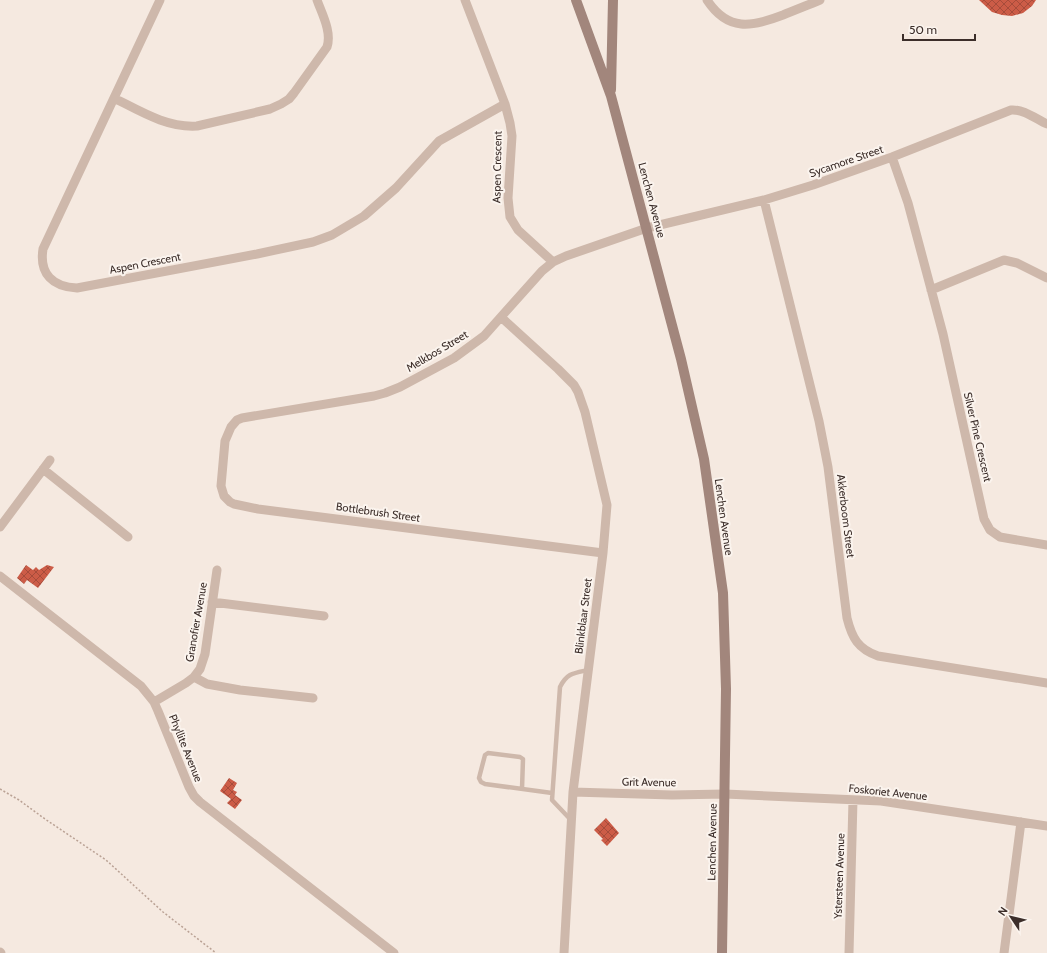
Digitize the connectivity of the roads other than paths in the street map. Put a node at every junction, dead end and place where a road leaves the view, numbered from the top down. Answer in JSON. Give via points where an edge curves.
{"nodes":[{"id":1,"x":160,"y":0,"type":"edge"},
{"id":2,"x":317,"y":0,"type":"edge"},
{"id":3,"x":465,"y":0,"type":"edge"},
{"id":4,"x":576,"y":0,"type":"edge"},
{"id":5,"x":613,"y":0,"type":"edge"},
{"id":6,"x":707,"y":0,"type":"edge"},
{"id":7,"x":820,"y":0,"type":"edge"},
{"id":8,"x":611,"y":96,"type":"junction"},
{"id":9,"x":114,"y":98,"type":"junction"},
{"id":10,"x":504,"y":104,"type":"junction"},
{"id":11,"x":1047,"y":124,"type":"edge"},
{"id":12,"x":892,"y":157,"type":"junction"},
{"id":13,"x":764,"y":200,"type":"junction"},
{"id":14,"x":647,"y":228,"type":"junction"},
{"id":15,"x":553,"y":262,"type":"junction"},
{"id":16,"x":1047,"y":278,"type":"edge"},
{"id":17,"x":931,"y":290,"type":"junction"},
{"id":18,"x":502,"y":318,"type":"junction"},
{"id":19,"x":231,"y":427,"type":"joint"},
{"id":20,"x":50,"y":460,"type":"dead end"},
{"id":21,"x":43,"y":469,"type":"junction"},
{"id":22,"x":0,"y":527,"type":"edge"},
{"id":23,"x":128,"y":537,"type":"dead end"},
{"id":24,"x":1047,"y":545,"type":"edge"},
{"id":25,"x":603,"y":553,"type":"junction"},
{"id":26,"x":217,"y":570,"type":"dead end"},
{"id":27,"x":0,"y":576,"type":"edge"},
{"id":28,"x":212,"y":602,"type":"junction"},
{"id":29,"x":324,"y":616,"type":"dead end"},
{"id":30,"x":589,"y":670,"type":"junction"},
{"id":31,"x":194,"y":677,"type":"junction"},
{"id":32,"x":1047,"y":683,"type":"edge"},
{"id":33,"x":313,"y":698,"type":"dead end"},
{"id":34,"x":154,"y":702,"type":"junction"},
{"id":35,"x":522,"y":789,"type":"junction"},
{"id":36,"x":573,"y":792,"type":"junction"},
{"id":37,"x":552,"y":793,"type":"junction"},
{"id":38,"x":725,"y":794,"type":"junction"},
{"id":39,"x":853,"y":800,"type":"junction"},
{"id":40,"x":572,"y":820,"type":"junction"},
{"id":41,"x":1021,"y":822,"type":"junction"},
{"id":42,"x":1047,"y":826,"type":"edge"},
{"id":43,"x":394,"y":953,"type":"edge"},
{"id":44,"x":564,"y":953,"type":"edge"},
{"id":45,"x":722,"y":953,"type":"edge"},
{"id":46,"x":849,"y":953,"type":"edge"},
{"id":47,"x":1004,"y":953,"type":"edge"}],
"edges":[{"from":1,"to":9,"type":"street","name":"Aspen Crescent"},
{"from":2,"to":9,"type":"street","via":[[327,28],[326,47],[294,93],[282,104],[270,109],[186,127],[164,122]]},
{"from":3,"to":10,"type":"street","name":"Aspen Crescent"},
{"from":4,"to":8,"type":"main road"},
{"from":5,"to":8,"type":"main road"},
{"from":6,"to":7,"type":"street","via":[[721,16],[751,25]]},
{"from":8,"to":14,"type":"main road","name":"Lenchen Avenue"},
{"from":9,"to":10,"type":"street","name":"Aspen Crescent","via":[[43,249],[42,262],[48,277],[66,288],[257,254],[313,242],[332,235],[364,216],[396,188],[439,141]]},
{"from":10,"to":15,"type":"street","name":"Aspen Crescent","via":[[512,136],[508,198],[510,217],[518,230]]},
{"from":11,"to":12,"type":"street","name":"Sycamore Street","via":[[1024,112],[1011,110]]},
{"from":12,"to":13,"type":"street","name":"Sycamore Street"},
{"from":12,"to":17,"type":"street","name":"Silver Pine Crescent","via":[[908,203]]},
{"from":13,"to":14,"type":"street","name":"Sycamore Street"},
{"from":13,"to":32,"type":"street","name":"Akkerboom Street","via":[[819,421],[828,467],[847,618],[854,639],[865,650],[878,656]]},
{"from":14,"to":15,"type":"street","name":"Melkbos Street"},
{"from":14,"to":38,"type":"main road","name":"Lenchen Avenue","via":[[704,459],[723,593],[726,689]]},
{"from":15,"to":18,"type":"street","name":"Melkbos Street","via":[[542,271]]},
{"from":16,"to":17,"type":"street","via":[[1017,263],[1004,260]]},
{"from":17,"to":24,"type":"street","name":"Silver Pine Crescent","via":[[985,522],[990,530],[1000,537]]},
{"from":18,"to":19,"type":"street","name":"Melkbos Street","via":[[484,336],[454,358],[392,391],[319,406],[249,416],[237,420]]},
{"from":18,"to":25,"type":"street","name":"Blinkblaar Street","via":[[569,379],[581,400],[607,504]]},
{"from":19,"to":25,"type":"street","name":"Bottlebrush Street","via":[[225,442],[221,481],[224,496],[234,504]]},
{"from":20,"to":21,"type":"street"},
{"from":21,"to":22,"type":"street"},
{"from":21,"to":23,"type":"street"},
{"from":25,"to":30,"type":"street","name":"Blinkblaar Street"},
{"from":26,"to":28,"type":"street","name":"Granofier Avenue"},
{"from":27,"to":34,"type":"street","name":"Phyllite Avenue","via":[[132,678]]},
{"from":28,"to":29,"type":"street"},
{"from":28,"to":31,"type":"street","name":"Granofier Avenue","via":[[202,664]]},
{"from":30,"to":36,"type":"street","name":"Blinkblaar Street"},
{"from":30,"to":37,"type":"lane","via":[[572,673],[564,679],[560,687]]},
{"from":31,"to":33,"type":"street","via":[[207,684],[240,690]]},
{"from":31,"to":34,"type":"street","name":"Granofier Avenue"},
{"from":34,"to":43,"type":"street","name":"Phyllite Avenue","via":[[194,796]]},
{"from":35,"to":35,"type":"lane","via":[[481,782],[479,778],[485,755],[488,753],[523,759]]},
{"from":35,"to":37,"type":"lane"},
{"from":36,"to":38,"type":"street","name":"Grit Avenue"},
{"from":36,"to":40,"type":"street","name":"Blinkblaar Street"},
{"from":37,"to":40,"type":"lane","via":[[552,800]]},
{"from":38,"to":39,"type":"street","name":"Foskoriet Avenue"},
{"from":38,"to":45,"type":"main road","name":"Lenchen Avenue"},
{"from":39,"to":41,"type":"street","name":"Foskoriet Avenue","via":[[896,803]]},
{"from":39,"to":46,"type":"street","name":"Ystersteen Avenue"},
{"from":40,"to":44,"type":"street","name":"Blinkblaar Street"},
{"from":41,"to":42,"type":"street","name":"Foskoriet Avenue"},
{"from":41,"to":47,"type":"street"}]}
